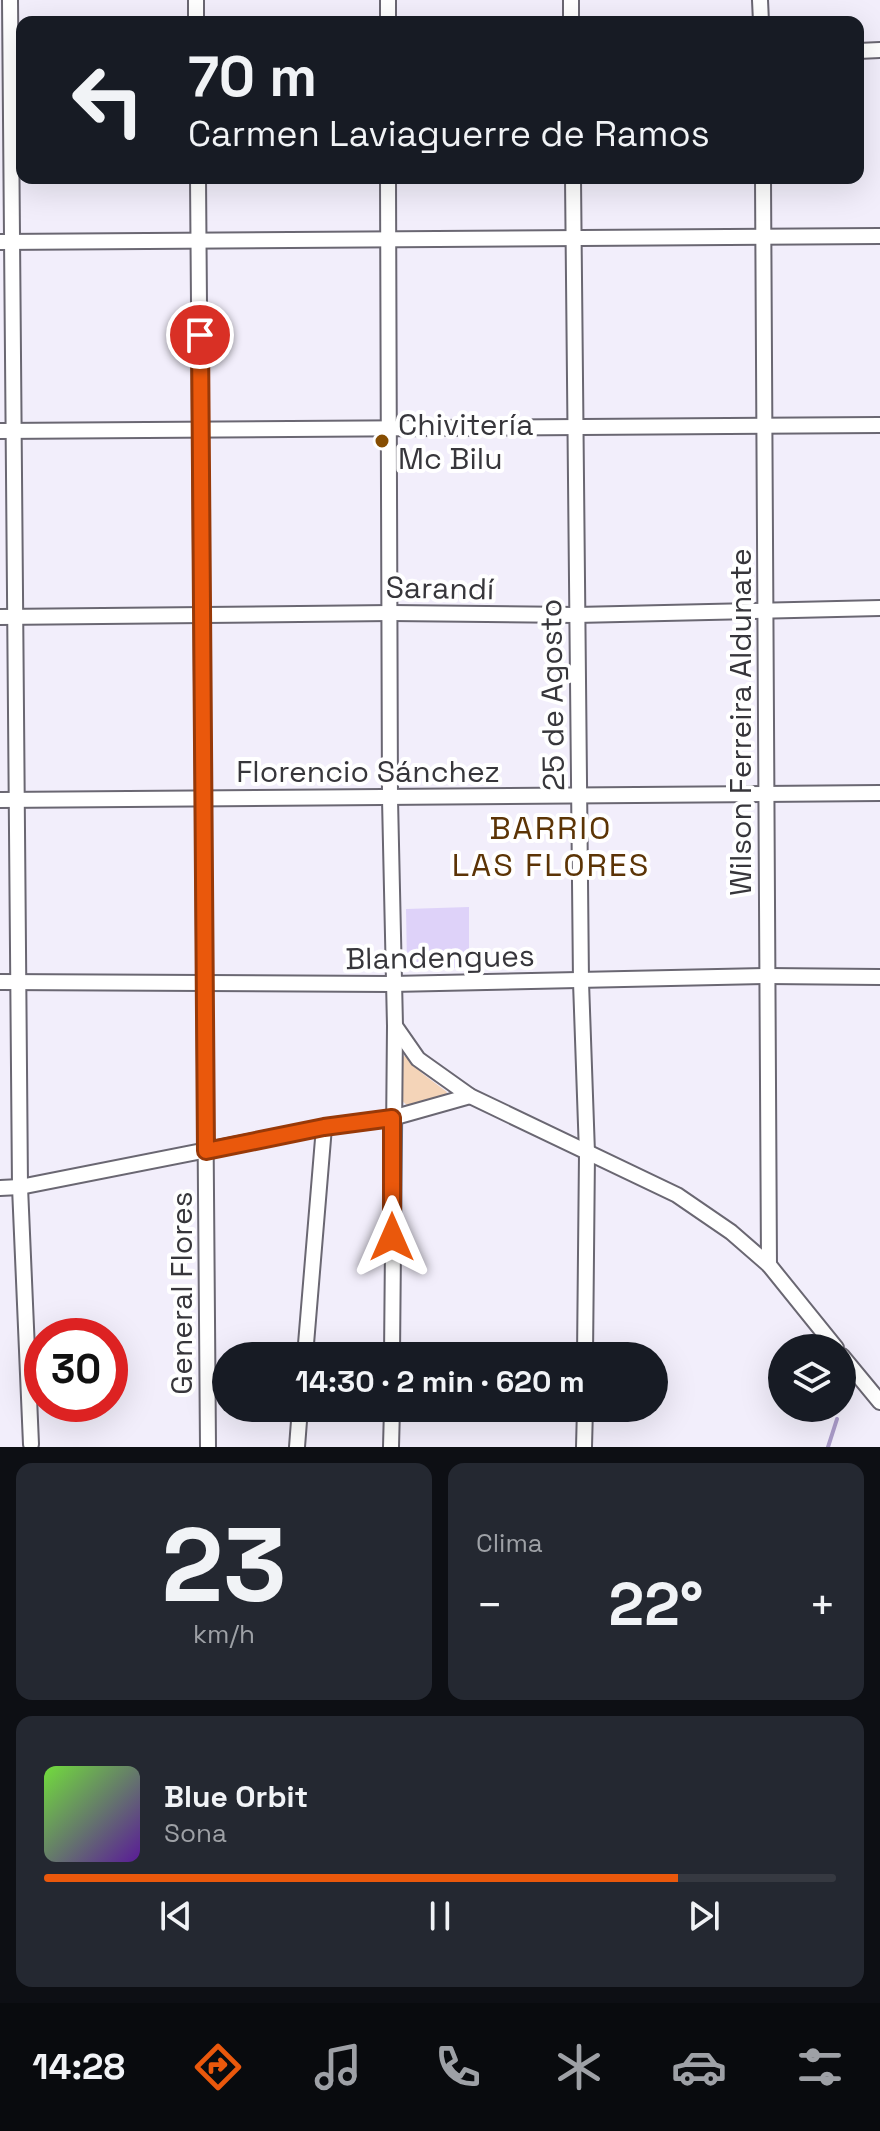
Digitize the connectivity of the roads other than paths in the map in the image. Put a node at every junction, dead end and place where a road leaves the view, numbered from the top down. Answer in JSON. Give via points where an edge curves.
{"nodes":[{"id":1,"x":10,"y":0,"type":"edge"},
{"id":2,"x":11,"y":56,"type":"edge"},
{"id":3,"x":198,"y":184,"type":"edge"},
{"id":4,"x":388,"y":184,"type":"edge"},
{"id":5,"x":573,"y":184,"type":"edge"},
{"id":6,"x":763,"y":184,"type":"edge"},
{"id":7,"x":764,"y":236,"type":"junction"},
{"id":8,"x":880,"y":236,"type":"edge"},
{"id":9,"x":573,"y":238,"type":"junction"},
{"id":10,"x":388,"y":239,"type":"junction"},
{"id":11,"x":199,"y":241,"type":"junction"},
{"id":12,"x":6,"y":242,"type":"edge"},
{"id":13,"x":880,"y":425,"type":"edge"},
{"id":14,"x":764,"y":426,"type":"junction"},
{"id":15,"x":575,"y":427,"type":"junction"},
{"id":16,"x":389,"y":428,"type":"junction"},
{"id":17,"x":201,"y":430,"type":"junction"},
{"id":18,"x":8,"y":431,"type":"edge"},
{"id":19,"x":880,"y":608,"type":"edge"},
{"id":20,"x":765,"y":609,"type":"junction"},
{"id":21,"x":391,"y":613,"type":"junction"},
{"id":22,"x":203,"y":615,"type":"junction"},
{"id":23,"x":576,"y":615,"type":"junction"},
{"id":24,"x":0,"y":617,"type":"edge"},
{"id":25,"x":17,"y":617,"type":"junction"},
{"id":26,"x":880,"y":793,"type":"edge"},
{"id":27,"x":768,"y":794,"type":"junction"},
{"id":28,"x":579,"y":796,"type":"junction"},
{"id":29,"x":202,"y":798,"type":"junction"},
{"id":30,"x":390,"y":799,"type":"junction"},
{"id":31,"x":0,"y":800,"type":"edge"},
{"id":32,"x":19,"y":800,"type":"junction"},
{"id":33,"x":767,"y":976,"type":"junction"},
{"id":34,"x":880,"y":977,"type":"edge"},
{"id":35,"x":20,"y":981,"type":"junction"},
{"id":36,"x":0,"y":982,"type":"edge"},
{"id":37,"x":581,"y":982,"type":"junction"},
{"id":38,"x":203,"y":984,"type":"junction"},
{"id":39,"x":392,"y":984,"type":"junction"},
{"id":40,"x":395,"y":1026,"type":"junction"},
{"id":41,"x":470,"y":1096,"type":"junction"},
{"id":42,"x":392,"y":1118,"type":"junction"},
{"id":43,"x":324,"y":1127,"type":"junction"},
{"id":44,"x":206,"y":1151,"type":"junction"},
{"id":45,"x":587,"y":1153,"type":"junction"},
{"id":46,"x":20,"y":1187,"type":"junction"},
{"id":47,"x":0,"y":1188,"type":"edge"},
{"id":48,"x":769,"y":1265,"type":"junction"},
{"id":49,"x":825,"y":1334,"type":"edge"},
{"id":50,"x":306,"y":1342,"type":"edge"},
{"id":51,"x":392,"y":1342,"type":"edge"},
{"id":52,"x":585,"y":1342,"type":"edge"},
{"id":53,"x":856,"y":1373,"type":"edge"},
{"id":54,"x":880,"y":1402,"type":"edge"},
{"id":55,"x":299,"y":1422,"type":"edge"},
{"id":56,"x":392,"y":1422,"type":"edge"},
{"id":57,"x":585,"y":1422,"type":"edge"},
{"id":58,"x":31,"y":1444,"type":"dead end"},
{"id":59,"x":208,"y":1447,"type":"edge"},
{"id":60,"x":297,"y":1447,"type":"edge"},
{"id":61,"x":391,"y":1447,"type":"edge"},
{"id":62,"x":584,"y":1447,"type":"edge"}],
"edges":[{"from":1,"to":2,"type":"street"},
{"from":2,"to":12,"type":"street"},
{"from":3,"to":11,"type":"street","name":"General Flores"},
{"from":4,"to":10,"type":"street"},
{"from":5,"to":9,"type":"street","name":"25 de Agosto"},
{"from":6,"to":7,"type":"street","name":"Wilson Ferreira Aldunate"},
{"from":7,"to":8,"type":"street"},
{"from":7,"to":9,"type":"street"},
{"from":7,"to":14,"type":"street","name":"Wilson Ferreira Aldunate"},
{"from":9,"to":10,"type":"street"},
{"from":9,"to":15,"type":"street","name":"25 de Agosto"},
{"from":10,"to":11,"type":"street"},
{"from":10,"to":16,"type":"street"},
{"from":11,"to":12,"type":"street"},
{"from":11,"to":17,"type":"street","name":"General Flores"},
{"from":12,"to":18,"type":"street"},
{"from":13,"to":14,"type":"street"},
{"from":14,"to":15,"type":"street"},
{"from":14,"to":20,"type":"street","name":"Wilson Ferreira Aldunate"},
{"from":15,"to":16,"type":"street"},
{"from":15,"to":23,"type":"street","name":"25 de Agosto"},
{"from":16,"to":17,"type":"street"},
{"from":16,"to":21,"type":"street"},
{"from":17,"to":18,"type":"street"},
{"from":17,"to":22,"type":"street","name":"General Flores"},
{"from":18,"to":25,"type":"street"},
{"from":19,"to":20,"type":"street","name":"Sarandí"},
{"from":20,"to":23,"type":"street","name":"Sarandí"},
{"from":20,"to":27,"type":"street","name":"Wilson Ferreira Aldunate"},
{"from":21,"to":22,"type":"street","name":"Sarandí"},
{"from":21,"to":23,"type":"street","name":"Sarandí"},
{"from":21,"to":30,"type":"street"},
{"from":22,"to":25,"type":"street","name":"Sarandí"},
{"from":22,"to":29,"type":"street","name":"General Flores"},
{"from":23,"to":28,"type":"street","name":"25 de Agosto"},
{"from":24,"to":25,"type":"street","name":"Sarandí"},
{"from":25,"to":32,"type":"street"},
{"from":26,"to":27,"type":"street","name":"Florencio Sánchez"},
{"from":27,"to":28,"type":"street","name":"Florencio Sánchez"},
{"from":27,"to":33,"type":"street","name":"Wilson Ferreira Aldunate"},
{"from":28,"to":30,"type":"street","name":"Florencio Sánchez"},
{"from":28,"to":37,"type":"street","name":"25 de Agosto"},
{"from":29,"to":30,"type":"street","name":"Florencio Sánchez"},
{"from":29,"to":32,"type":"street","name":"Florencio Sánchez"},
{"from":29,"to":38,"type":"street","name":"General Flores"},
{"from":30,"to":39,"type":"street"},
{"from":31,"to":32,"type":"street","name":"Florencio Sánchez"},
{"from":32,"to":35,"type":"street"},
{"from":33,"to":34,"type":"street","name":"Blandengues"},
{"from":33,"to":37,"type":"street","name":"Blandengues"},
{"from":33,"to":48,"type":"street","name":"Wilson Ferreira Aldunate"},
{"from":35,"to":36,"type":"street","name":"Blandengues"},
{"from":35,"to":38,"type":"street","name":"Blandengues"},
{"from":35,"to":46,"type":"street"},
{"from":37,"to":39,"type":"street","name":"Blandengues"},
{"from":37,"to":45,"type":"street","name":"25 de Agosto"},
{"from":38,"to":39,"type":"street","name":"Blandengues"},
{"from":38,"to":44,"type":"street","name":"General Flores"},
{"from":39,"to":40,"type":"street"},
{"from":40,"to":41,"type":"street","via":[[418,1059]]},
{"from":40,"to":42,"type":"street"},
{"from":41,"to":42,"type":"street"},
{"from":41,"to":45,"type":"street"},
{"from":42,"to":43,"type":"street"},
{"from":42,"to":51,"type":"street"},
{"from":43,"to":44,"type":"street"},
{"from":43,"to":50,"type":"street"},
{"from":44,"to":46,"type":"street"},
{"from":44,"to":59,"type":"street","name":"General Flores"},
{"from":45,"to":48,"type":"street","via":[[677,1195]]},
{"from":45,"to":52,"type":"street","name":"25 de Agosto"},
{"from":46,"to":47,"type":"street"},
{"from":46,"to":58,"type":"street"},
{"from":48,"to":49,"type":"street"},
{"from":53,"to":54,"type":"street"},
{"from":55,"to":60,"type":"street"},
{"from":56,"to":61,"type":"street"},
{"from":57,"to":62,"type":"street"}]}
